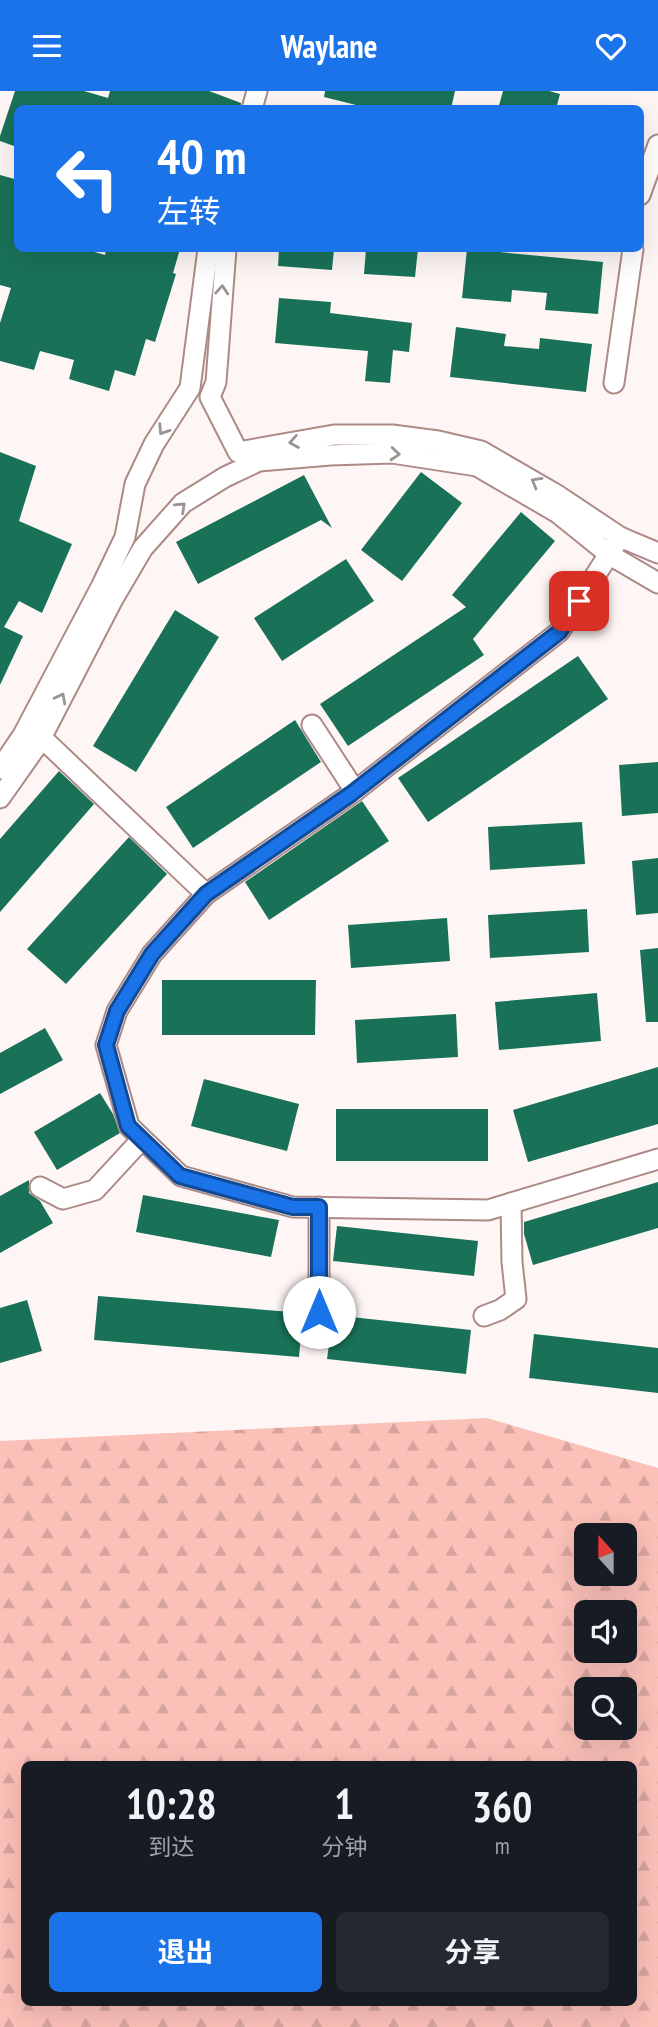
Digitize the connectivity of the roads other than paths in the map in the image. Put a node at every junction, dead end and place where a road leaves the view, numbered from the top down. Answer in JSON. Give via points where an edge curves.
{"nodes":[{"id":1,"x":658,"y":145,"type":"edge"},
{"id":2,"x":644,"y":184,"type":"edge"},
{"id":3,"x":208,"y":252,"type":"edge"},
{"id":4,"x":225,"y":252,"type":"edge"},
{"id":5,"x":633,"y":252,"type":"edge"},
{"id":6,"x":614,"y":383,"type":"dead end"},
{"id":7,"x":190,"y":388,"type":"junction"},
{"id":8,"x":235,"y":472,"type":"junction"},
{"id":9,"x":620,"y":537,"type":"junction"},
{"id":10,"x":658,"y":553,"type":"edge"},
{"id":11,"x":610,"y":555,"type":"junction"},
{"id":12,"x":658,"y":583,"type":"edge"},
{"id":13,"x":312,"y":725,"type":"dead end"},
{"id":14,"x":41,"y":737,"type":"junction"},
{"id":15,"x":0,"y":769,"type":"edge"},
{"id":16,"x":355,"y":791,"type":"junction"},
{"id":17,"x":0,"y":798,"type":"edge"},
{"id":18,"x":206,"y":894,"type":"junction"},
{"id":19,"x":142,"y":1139,"type":"junction"},
{"id":20,"x":658,"y":1159,"type":"edge"},
{"id":21,"x":40,"y":1187,"type":"dead end"},
{"id":22,"x":510,"y":1203,"type":"junction"},
{"id":23,"x":319,"y":1207,"type":"junction"},
{"id":24,"x":319,"y":1312,"type":"dead end"},
{"id":25,"x":484,"y":1316,"type":"dead end"}],
"edges":[{"from":1,"to":2,"type":"street"},
{"from":3,"to":7,"type":"street"},
{"from":9,"to":4,"type":"street","one_way":true,"via":[[481,451],[438,441],[334,435],[238,452],[210,397],[216,382]]},
{"from":5,"to":6,"type":"street"},
{"from":7,"to":8,"type":"street"},
{"from":7,"to":15,"type":"street","one_way":true,"via":[[154,443],[135,484],[125,537],[101,587]]},
{"from":8,"to":11,"type":"street","one_way":true,"via":[[259,461],[342,454],[392,453],[477,466],[558,513]]},
{"from":14,"to":8,"type":"street","one_way":true,"via":[[143,548],[183,503]]},
{"from":9,"to":10,"type":"street"},
{"from":9,"to":11,"type":"street"},
{"from":11,"to":12,"type":"street"},
{"from":11,"to":16,"type":"street","via":[[559,632]]},
{"from":13,"to":16,"type":"street"},
{"from":14,"to":17,"type":"street"},
{"from":14,"to":18,"type":"street"},
{"from":16,"to":18,"type":"street"},
{"from":18,"to":19,"type":"street","via":[[152,954],[117,1011],[106,1045],[128,1126]]},
{"from":19,"to":21,"type":"street","via":[[95,1190],[63,1199]]},
{"from":19,"to":23,"type":"street","via":[[180,1176],[293,1207]]},
{"from":20,"to":22,"type":"street"},
{"from":22,"to":23,"type":"street","via":[[488,1210]]},
{"from":22,"to":25,"type":"street","via":[[516,1299]]},
{"from":23,"to":24,"type":"street"}]}
